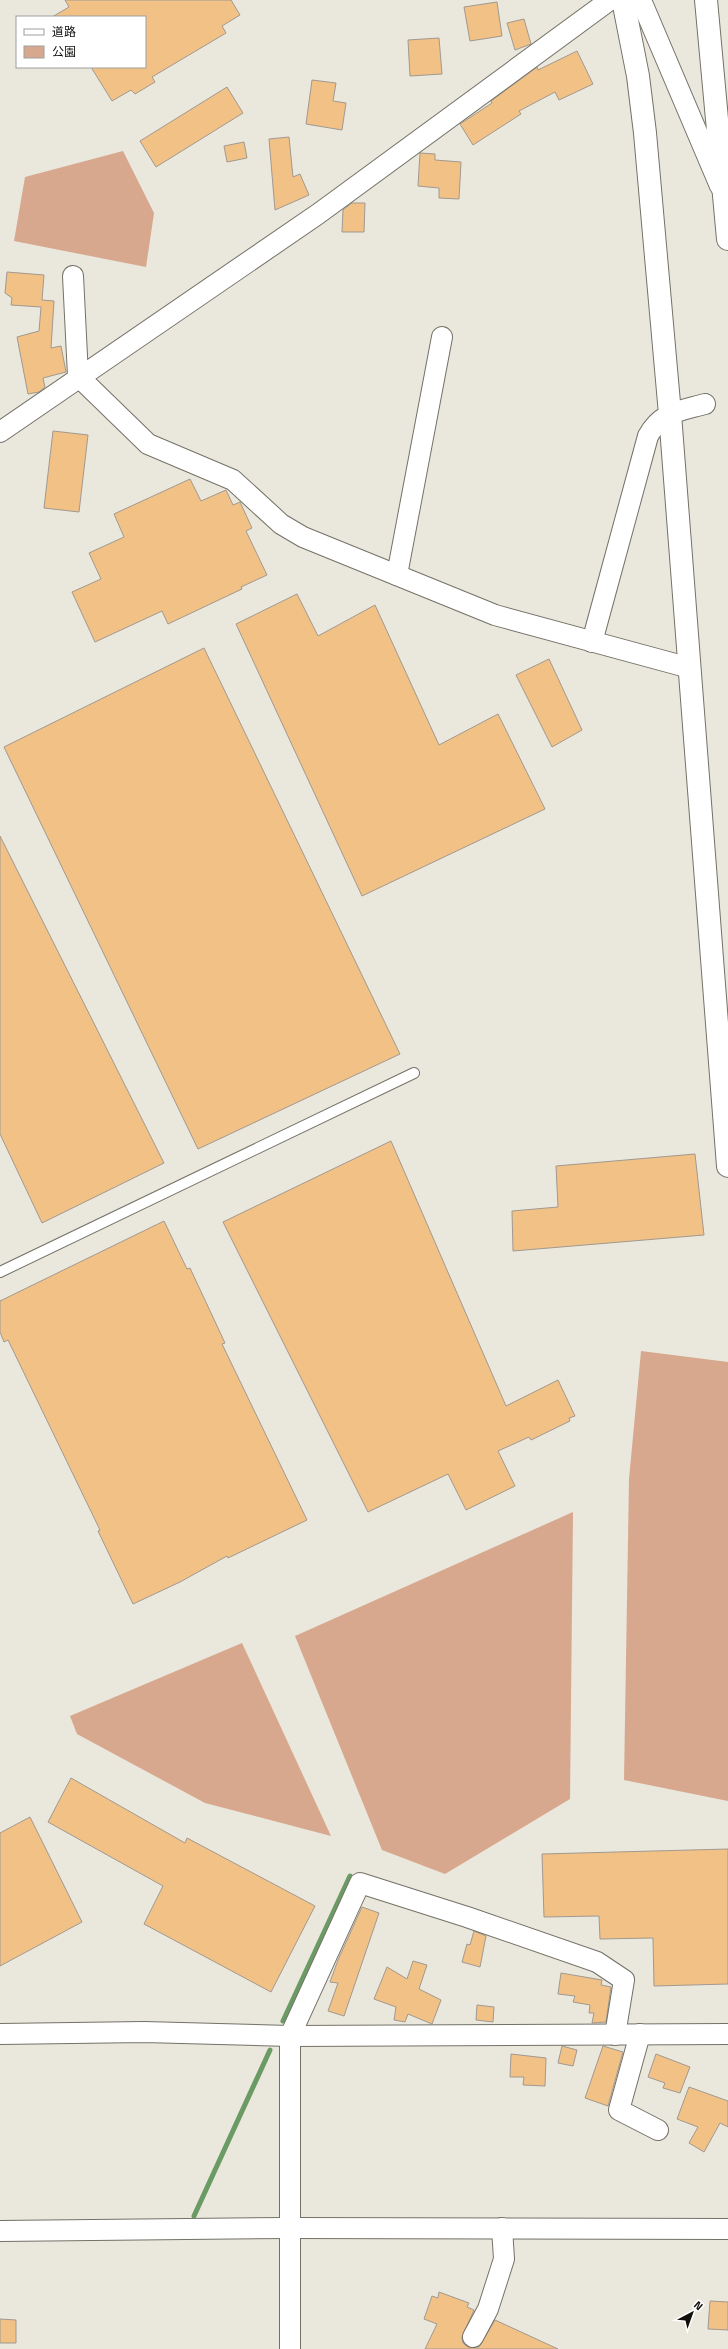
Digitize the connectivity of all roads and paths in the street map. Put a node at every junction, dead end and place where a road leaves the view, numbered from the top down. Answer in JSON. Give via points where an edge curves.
{"nodes":[{"id":1,"x":610,"y":0,"type":"edge"},
{"id":2,"x":623,"y":0,"type":"edge"},
{"id":3,"x":634,"y":0,"type":"edge"},
{"id":4,"x":706,"y":0,"type":"edge"},
{"id":5,"x":722,"y":190,"type":"junction"},
{"id":6,"x":728,"y":239,"type":"edge"},
{"id":7,"x":73,"y":276,"type":"dead end"},
{"id":8,"x":442,"y":337,"type":"dead end"},
{"id":9,"x":78,"y":376,"type":"junction"},
{"id":10,"x":705,"y":404,"type":"dead end"},
{"id":11,"x":670,"y":414,"type":"junction"},
{"id":12,"x":0,"y":432,"type":"edge"},
{"id":13,"x":397,"y":575,"type":"junction"},
{"id":14,"x":592,"y":642,"type":"junction"},
{"id":15,"x":690,"y":668,"type":"junction"},
{"id":16,"x":414,"y":1073,"type":"dead end"},
{"id":17,"x":728,"y":1166,"type":"edge"},
{"id":18,"x":0,"y":1272,"type":"edge"},
{"id":19,"x":0,"y":2034,"type":"edge"},
{"id":20,"x":640,"y":2034,"type":"junction"},
{"id":21,"x":728,"y":2034,"type":"edge"},
{"id":22,"x":615,"y":2035,"type":"junction"},
{"id":23,"x":290,"y":2036,"type":"junction"},
{"id":24,"x":658,"y":2130,"type":"dead end"},
{"id":25,"x":288,"y":2228,"type":"junction"},
{"id":26,"x":502,"y":2228,"type":"junction"},
{"id":27,"x":728,"y":2229,"type":"edge"},
{"id":28,"x":0,"y":2232,"type":"edge"},
{"id":29,"x":472,"y":2337,"type":"dead end"},
{"id":30,"x":290,"y":2349,"type":"edge"}],
"edges":[{"from":1,"to":9,"type":"street","via":[[318,214]]},
{"from":2,"to":11,"type":"street","via":[[638,76],[645,133]]},
{"from":3,"to":5,"type":"street","via":[[643,5]]},
{"from":4,"to":5,"type":"street"},
{"from":5,"to":6,"type":"street"},
{"from":7,"to":9,"type":"street"},
{"from":8,"to":13,"type":"street"},
{"from":9,"to":12,"type":"street"},
{"from":9,"to":13,"type":"street","via":[[148,444],[233,480],[281,524],[303,537]]},
{"from":10,"to":11,"type":"street"},
{"from":11,"to":14,"type":"street","via":[[655,423],[648,436]]},
{"from":11,"to":15,"type":"street"},
{"from":13,"to":14,"type":"street","via":[[495,615]]},
{"from":14,"to":15,"type":"street"},
{"from":15,"to":17,"type":"street"},
{"from":16,"to":18,"type":"lane"},
{"from":19,"to":23,"type":"street","via":[[144,2032]]},
{"from":20,"to":21,"type":"street"},
{"from":20,"to":22,"type":"street"},
{"from":20,"to":24,"type":"street","via":[[619,2110]]},
{"from":22,"to":23,"type":"street"},
{"from":22,"to":23,"type":"street","via":[[624,1980],[597,1962],[360,1883]]},
{"from":23,"to":25,"type":"street"},
{"from":25,"to":26,"type":"street"},
{"from":25,"to":28,"type":"street"},
{"from":25,"to":30,"type":"street"},
{"from":26,"to":27,"type":"street"},
{"from":26,"to":29,"type":"street","via":[[504,2259],[488,2309]]}]}
